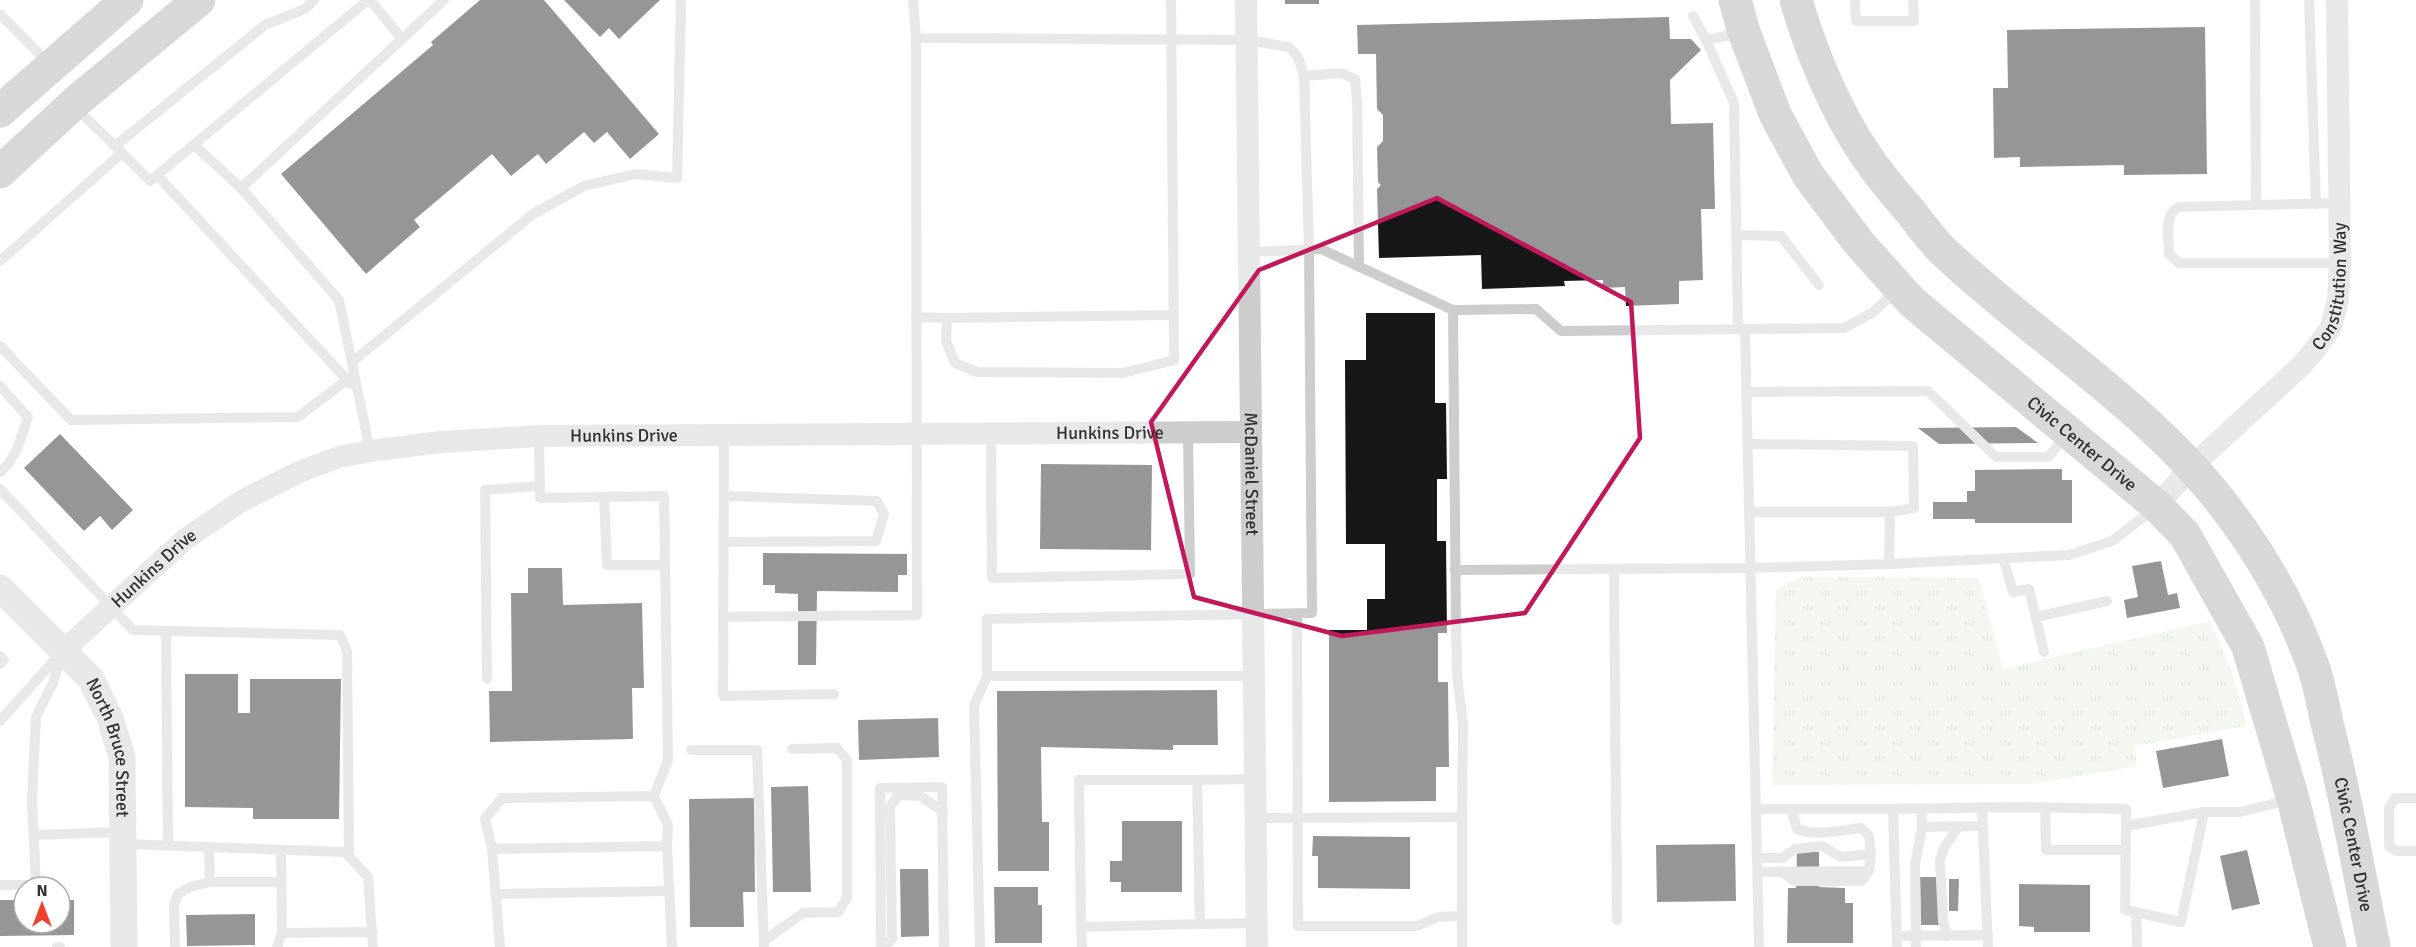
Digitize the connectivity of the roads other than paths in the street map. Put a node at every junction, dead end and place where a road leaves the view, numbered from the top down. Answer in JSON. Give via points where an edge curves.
{"nodes":[{"id":1,"x":127,"y":0,"type":"edge"},
{"id":2,"x":199,"y":0,"type":"edge"},
{"id":3,"x":314,"y":0,"type":"edge"},
{"id":4,"x":369,"y":0,"type":"edge"},
{"id":5,"x":681,"y":0,"type":"edge"},
{"id":6,"x":914,"y":0,"type":"edge"},
{"id":7,"x":1172,"y":0,"type":"edge"},
{"id":8,"x":1246,"y":0,"type":"edge"},
{"id":9,"x":1736,"y":0,"type":"edge"},
{"id":10,"x":1796,"y":0,"type":"edge"},
{"id":11,"x":1855,"y":0,"type":"edge"},
{"id":12,"x":1913,"y":0,"type":"edge"},
{"id":13,"x":2255,"y":0,"type":"edge"},
{"id":14,"x":2309,"y":0,"type":"edge"},
{"id":15,"x":2337,"y":0,"type":"edge"},
{"id":16,"x":440,"y":2,"type":"edge"},
{"id":17,"x":0,"y":14,"type":"edge"},
{"id":18,"x":1693,"y":16,"type":"dead end"},
{"id":19,"x":1744,"y":32,"type":"junction"},
{"id":20,"x":916,"y":38,"type":"junction"},
{"id":21,"x":402,"y":39,"type":"junction"},
{"id":22,"x":1173,"y":39,"type":"junction"},
{"id":23,"x":1246,"y":40,"type":"junction"},
{"id":24,"x":1706,"y":40,"type":"junction"},
{"id":25,"x":51,"y":67,"type":"junction"},
{"id":26,"x":1304,"y":76,"type":"junction"},
{"id":27,"x":73,"y":105,"type":"junction"},
{"id":28,"x":0,"y":111,"type":"edge"},
{"id":29,"x":194,"y":145,"type":"junction"},
{"id":30,"x":119,"y":149,"type":"junction"},
{"id":31,"x":0,"y":172,"type":"edge"},
{"id":32,"x":157,"y":175,"type":"junction"},
{"id":33,"x":241,"y":188,"type":"junction"},
{"id":34,"x":2339,"y":203,"type":"junction"},
{"id":35,"x":2316,"y":204,"type":"junction"},
{"id":36,"x":2256,"y":205,"type":"junction"},
{"id":37,"x":1736,"y":235,"type":"junction"},
{"id":38,"x":1309,"y":249,"type":"junction"},
{"id":39,"x":1249,"y":252,"type":"junction"},
{"id":40,"x":0,"y":261,"type":"edge"},
{"id":41,"x":2340,"y":263,"type":"junction"},
{"id":42,"x":1359,"y":267,"type":"junction"},
{"id":43,"x":1819,"y":285,"type":"dead end"},
{"id":44,"x":1899,"y":287,"type":"junction"},
{"id":45,"x":1454,"y":310,"type":"junction"},
{"id":46,"x":1174,"y":315,"type":"junction"},
{"id":47,"x":916,"y":316,"type":"junction"},
{"id":48,"x":947,"y":318,"type":"junction"},
{"id":49,"x":1741,"y":329,"type":"junction"},
{"id":50,"x":0,"y":346,"type":"edge"},
{"id":51,"x":352,"y":362,"type":"junction"},
{"id":52,"x":347,"y":380,"type":"junction"},
{"id":53,"x":0,"y":386,"type":"edge"},
{"id":54,"x":358,"y":392,"type":"junction"},
{"id":55,"x":1747,"y":392,"type":"junction"},
{"id":56,"x":916,"y":432,"type":"junction"},
{"id":57,"x":1251,"y":432,"type":"junction"},
{"id":58,"x":991,"y":433,"type":"junction"},
{"id":59,"x":1188,"y":433,"type":"junction"},
{"id":60,"x":2070,"y":433,"type":"junction"},
{"id":61,"x":724,"y":434,"type":"junction"},
{"id":62,"x":539,"y":436,"type":"junction"},
{"id":63,"x":1748,"y":444,"type":"junction"},
{"id":64,"x":370,"y":451,"type":"junction"},
{"id":65,"x":2192,"y":466,"type":"junction"},
{"id":66,"x":0,"y":472,"type":"edge"},
{"id":67,"x":540,"y":486,"type":"junction"},
{"id":68,"x":0,"y":489,"type":"edge"},
{"id":69,"x":725,"y":496,"type":"junction"},
{"id":70,"x":604,"y":497,"type":"junction"},
{"id":71,"x":2157,"y":506,"type":"junction"},
{"id":72,"x":1749,"y":512,"type":"junction"},
{"id":73,"x":1890,"y":512,"type":"junction"},
{"id":74,"x":724,"y":542,"type":"junction"},
{"id":75,"x":2004,"y":558,"type":"junction"},
{"id":76,"x":1889,"y":564,"type":"junction"},
{"id":77,"x":665,"y":565,"type":"junction"},
{"id":78,"x":1751,"y":568,"type":"junction"},
{"id":79,"x":1455,"y":570,"type":"junction"},
{"id":80,"x":1614,"y":570,"type":"junction"},
{"id":81,"x":0,"y":588,"type":"edge"},
{"id":82,"x":2107,"y":601,"type":"dead end"},
{"id":83,"x":111,"y":608,"type":"junction"},
{"id":84,"x":1297,"y":614,"type":"junction"},
{"id":85,"x":1253,"y":616,"type":"junction"},
{"id":86,"x":2036,"y":617,"type":"junction"},
{"id":87,"x":724,"y":618,"type":"junction"},
{"id":88,"x":166,"y":631,"type":"junction"},
{"id":89,"x":63,"y":651,"type":"junction"},
{"id":90,"x":2044,"y":652,"type":"dead end"},
{"id":91,"x":0,"y":656,"type":"edge"},
{"id":92,"x":0,"y":664,"type":"edge"},
{"id":93,"x":987,"y":676,"type":"junction"},
{"id":94,"x":1254,"y":676,"type":"junction"},
{"id":95,"x":487,"y":680,"type":"dead end"},
{"id":96,"x":834,"y":693,"type":"dead end"},
{"id":97,"x":0,"y":721,"type":"edge"},
{"id":98,"x":792,"y":749,"type":"dead end"},
{"id":99,"x":691,"y":750,"type":"dead end"},
{"id":100,"x":1255,"y":779,"type":"junction"},
{"id":101,"x":1197,"y":780,"type":"junction"},
{"id":102,"x":654,"y":796,"type":"junction"},
{"id":103,"x":2416,"y":798,"type":"edge"},
{"id":104,"x":2293,"y":799,"type":"junction"},
{"id":105,"x":1982,"y":807,"type":"junction"},
{"id":106,"x":2045,"y":807,"type":"junction"},
{"id":107,"x":1756,"y":809,"type":"junction"},
{"id":108,"x":1791,"y":809,"type":"junction"},
{"id":109,"x":1893,"y":809,"type":"junction"},
{"id":110,"x":1922,"y":809,"type":"junction"},
{"id":111,"x":943,"y":811,"type":"junction"},
{"id":112,"x":2204,"y":812,"type":"junction"},
{"id":113,"x":1462,"y":817,"type":"junction"},
{"id":114,"x":1256,"y":818,"type":"junction"},
{"id":115,"x":1298,"y":818,"type":"junction"},
{"id":116,"x":1983,"y":826,"type":"junction"},
{"id":117,"x":2126,"y":826,"type":"junction"},
{"id":118,"x":1922,"y":827,"type":"junction"},
{"id":119,"x":1958,"y":827,"type":"junction"},
{"id":120,"x":34,"y":835,"type":"junction"},
{"id":121,"x":123,"y":838,"type":"junction"},
{"id":122,"x":168,"y":845,"type":"junction"},
{"id":123,"x":667,"y":846,"type":"junction"},
{"id":124,"x":209,"y":847,"type":"junction"},
{"id":125,"x":492,"y":849,"type":"junction"},
{"id":126,"x":281,"y":850,"type":"junction"},
{"id":127,"x":2126,"y":850,"type":"junction"},
{"id":128,"x":2416,"y":851,"type":"edge"},
{"id":129,"x":1871,"y":854,"type":"junction"},
{"id":130,"x":349,"y":856,"type":"junction"},
{"id":131,"x":1757,"y":858,"type":"junction"},
{"id":132,"x":1758,"y":872,"type":"junction"},
{"id":133,"x":210,"y":882,"type":"junction"},
{"id":134,"x":281,"y":882,"type":"junction"},
{"id":135,"x":0,"y":885,"type":"edge"},
{"id":136,"x":668,"y":891,"type":"junction"},
{"id":137,"x":496,"y":894,"type":"junction"},
{"id":138,"x":2136,"y":912,"type":"junction"},
{"id":139,"x":1462,"y":916,"type":"junction"},
{"id":140,"x":1617,"y":920,"type":"dead end"},
{"id":141,"x":1257,"y":923,"type":"junction"},
{"id":142,"x":1200,"y":924,"type":"junction"},
{"id":143,"x":1081,"y":927,"type":"junction"},
{"id":144,"x":372,"y":932,"type":"junction"},
{"id":145,"x":282,"y":933,"type":"junction"},
{"id":146,"x":1988,"y":935,"type":"junction"},
{"id":147,"x":1947,"y":936,"type":"junction"},
{"id":148,"x":1916,"y":941,"type":"edge"},
{"id":149,"x":1897,"y":942,"type":"edge"},
{"id":150,"x":764,"y":944,"type":"edge"},
{"id":151,"x":124,"y":947,"type":"edge"},
{"id":152,"x":175,"y":947,"type":"edge"},
{"id":153,"x":278,"y":947,"type":"edge"},
{"id":154,"x":373,"y":947,"type":"edge"},
{"id":155,"x":500,"y":947,"type":"edge"},
{"id":156,"x":672,"y":947,"type":"edge"},
{"id":157,"x":882,"y":947,"type":"edge"},
{"id":158,"x":944,"y":947,"type":"edge"},
{"id":159,"x":980,"y":947,"type":"edge"},
{"id":160,"x":1082,"y":947,"type":"edge"},
{"id":161,"x":1257,"y":947,"type":"edge"},
{"id":162,"x":1462,"y":947,"type":"edge"},
{"id":163,"x":1759,"y":947,"type":"edge"},
{"id":164,"x":1988,"y":947,"type":"edge"},
{"id":165,"x":2137,"y":947,"type":"edge"},
{"id":166,"x":2330,"y":947,"type":"edge"},
{"id":167,"x":2374,"y":947,"type":"edge"}],
"edges":[{"from":1,"to":25,"type":"main road"},
{"from":2,"to":27,"type":"main road"},
{"from":3,"to":30,"type":"lane","via":[[305,9],[265,25]]},
{"from":4,"to":21,"type":"lane"},
{"from":4,"to":29,"type":"lane"},
{"from":5,"to":51,"type":"lane","via":[[676,178],[635,174],[584,186],[533,214]]},
{"from":6,"to":20,"type":"lane"},
{"from":7,"to":22,"type":"lane"},
{"from":8,"to":23,"type":"street","name":"McDaniel Street"},
{"from":9,"to":19,"type":"main road","name":"Civic Center Drive"},
{"from":10,"to":65,"type":"main road","name":"Civic Center Drive","via":[[1805,33],[1866,156],[1941,249],[2103,385]]},
{"from":11,"to":12,"type":"lane","via":[[1856,21],[1914,21]]},
{"from":13,"to":36,"type":"lane"},
{"from":14,"to":35,"type":"lane"},
{"from":15,"to":34,"type":"street","name":"Constitution Way"},
{"from":16,"to":21,"type":"lane"},
{"from":17,"to":25,"type":"lane"},
{"from":18,"to":24,"type":"lane"},
{"from":19,"to":24,"type":"lane"},
{"from":19,"to":44,"type":"main road","name":"Civic Center Drive","via":[[1774,114],[1808,175],[1859,243]]},
{"from":20,"to":22,"type":"lane"},
{"from":20,"to":47,"type":"lane"},
{"from":21,"to":33,"type":"lane"},
{"from":22,"to":23,"type":"lane"},
{"from":22,"to":46,"type":"lane"},
{"from":23,"to":26,"type":"lane","via":[[1289,47],[1298,57]]},
{"from":23,"to":39,"type":"street","name":"McDaniel Street"},
{"from":24,"to":37,"type":"lane","via":[[1734,104]]},
{"from":25,"to":28,"type":"main road"},
{"from":26,"to":38,"type":"lane"},
{"from":26,"to":42,"type":"lane","via":[[1341,73],[1355,79]]},
{"from":27,"to":30,"type":"lane"},
{"from":27,"to":31,"type":"main road"},
{"from":29,"to":32,"type":"lane"},
{"from":29,"to":33,"type":"lane"},
{"from":30,"to":32,"type":"lane","via":[[150,181]]},
{"from":30,"to":40,"type":"lane"},
{"from":32,"to":52,"type":"lane"},
{"from":33,"to":51,"type":"lane","via":[[339,300]]},
{"from":34,"to":35,"type":"lane"},
{"from":34,"to":41,"type":"street","name":"Constitution Way"},
{"from":35,"to":36,"type":"lane"},
{"from":36,"to":41,"type":"lane","via":[[2178,207],[2168,220],[2169,254],[2179,263]]},
{"from":37,"to":43,"type":"lane","via":[[1781,236]]},
{"from":37,"to":49,"type":"lane"},
{"from":38,"to":39,"type":"lane"},
{"from":38,"to":42,"type":"lane","via":[[1321,249]]},
{"from":38,"to":84,"type":"lane","via":[[1312,613]]},
{"from":39,"to":57,"type":"street","name":"McDaniel Street"},
{"from":41,"to":65,"type":"street","name":"Constitution Way","via":[[2338,300],[2331,327],[2314,351]]},
{"from":42,"to":45,"type":"lane"},
{"from":44,"to":49,"type":"lane","via":[[1872,313],[1844,328]]},
{"from":44,"to":60,"type":"main road","name":"Civic Center Drive"},
{"from":45,"to":49,"type":"lane","via":[[1536,309],[1561,331]]},
{"from":45,"to":79,"type":"lane"},
{"from":46,"to":48,"type":"lane"},
{"from":46,"to":48,"type":"lane","via":[[1174,360],[1123,373],[977,372],[955,363],[946,341]]},
{"from":47,"to":48,"type":"lane"},
{"from":47,"to":56,"type":"lane"},
{"from":49,"to":55,"type":"lane"},
{"from":50,"to":52,"type":"lane","via":[[70,420],[298,417]]},
{"from":51,"to":54,"type":"lane"},
{"from":52,"to":54,"type":"lane"},
{"from":53,"to":66,"type":"lane","via":[[28,417],[20,440]]},
{"from":54,"to":64,"type":"lane"},
{"from":55,"to":60,"type":"lane","via":[[1928,391],[1996,457],[2048,457]]},
{"from":55,"to":63,"type":"lane"},
{"from":56,"to":58,"type":"street","name":"Hunkins Drive"},
{"from":56,"to":61,"type":"street","name":"Hunkins Drive"},
{"from":56,"to":87,"type":"lane","via":[[917,615]]},
{"from":57,"to":59,"type":"street","name":"Hunkins Drive"},
{"from":57,"to":85,"type":"street","name":"McDaniel Street"},
{"from":58,"to":59,"type":"street","name":"Hunkins Drive"},
{"from":58,"to":59,"type":"lane","via":[[992,578],[1190,574]]},
{"from":60,"to":71,"type":"main road","name":"Civic Center Drive"},
{"from":61,"to":62,"type":"street","name":"Hunkins Drive"},
{"from":61,"to":69,"type":"lane"},
{"from":62,"to":64,"type":"street","name":"Hunkins Drive"},
{"from":62,"to":67,"type":"lane"},
{"from":63,"to":72,"type":"lane"},
{"from":63,"to":73,"type":"lane","via":[[1913,446],[1914,508]]},
{"from":64,"to":83,"type":"street","name":"Hunkins Drive","via":[[339,457],[299,472],[243,500],[184,540]]},
{"from":65,"to":71,"type":"street","name":"Constitution Way"},
{"from":65,"to":167,"type":"main road","name":"Civic Center Drive","via":[[2234,518],[2265,566],[2292,614],[2314,668]]},
{"from":67,"to":70,"type":"lane","via":[[540,498]]},
{"from":67,"to":95,"type":"lane","via":[[485,490]]},
{"from":68,"to":83,"type":"lane"},
{"from":69,"to":74,"type":"lane"},
{"from":69,"to":74,"type":"lane","via":[[877,501],[884,514],[876,540]]},
{"from":70,"to":77,"type":"lane","via":[[607,565]]},
{"from":70,"to":77,"type":"lane","via":[[664,496]]},
{"from":71,"to":75,"type":"lane","via":[[2112,540],[2069,555]]},
{"from":71,"to":104,"type":"main road","name":"Civic Center Drive","via":[[2184,535],[2248,647]]},
{"from":72,"to":73,"type":"lane"},
{"from":72,"to":78,"type":"lane"},
{"from":73,"to":76,"type":"lane"},
{"from":74,"to":87,"type":"lane"},
{"from":75,"to":76,"type":"lane"},
{"from":75,"to":86,"type":"lane","via":[[2013,592],[2029,589]]},
{"from":76,"to":78,"type":"lane"},
{"from":77,"to":102,"type":"lane","via":[[668,759]]},
{"from":78,"to":80,"type":"lane"},
{"from":78,"to":107,"type":"lane"},
{"from":79,"to":80,"type":"lane"},
{"from":79,"to":113,"type":"lane","via":[[1457,675],[1463,724]]},
{"from":80,"to":140,"type":"lane"},
{"from":81,"to":89,"type":"street","name":"North Bruce Street"},
{"from":82,"to":86,"type":"lane"},
{"from":83,"to":88,"type":"lane","via":[[133,630]]},
{"from":83,"to":89,"type":"street","name":"Hunkins Drive"},
{"from":84,"to":85,"type":"lane"},
{"from":84,"to":115,"type":"lane"},
{"from":85,"to":93,"type":"lane","via":[[987,619]]},
{"from":85,"to":94,"type":"street","name":"McDaniel Street"},
{"from":86,"to":90,"type":"lane"},
{"from":87,"to":96,"type":"lane","via":[[723,696]]},
{"from":88,"to":122,"type":"lane"},
{"from":88,"to":130,"type":"lane","via":[[340,635],[347,651]]},
{"from":89,"to":97,"type":"lane"},
{"from":89,"to":120,"type":"lane","via":[[36,717]]},
{"from":89,"to":121,"type":"street","name":"North Bruce Street","via":[[91,679],[110,718],[122,757]]},
{"from":91,"to":92,"type":"lane","via":[[4,660]]},
{"from":93,"to":94,"type":"lane"},
{"from":93,"to":159,"type":"lane","via":[[974,706]]},
{"from":94,"to":100,"type":"street","name":"McDaniel Street"},
{"from":98,"to":150,"type":"lane","via":[[837,748],[847,760],[847,898],[838,912],[803,913]]},
{"from":99,"to":150,"type":"lane","via":[[758,750]]},
{"from":100,"to":101,"type":"lane"},
{"from":100,"to":114,"type":"street","name":"McDaniel Street"},
{"from":101,"to":142,"type":"lane"},
{"from":101,"to":143,"type":"lane","via":[[1079,780]]},
{"from":102,"to":123,"type":"lane","via":[[668,825]]},
{"from":102,"to":125,"type":"lane","via":[[502,798],[485,819]]},
{"from":103,"to":128,"type":"lane","via":[[2395,798],[2389,808],[2389,846],[2397,852]]},
{"from":104,"to":112,"type":"lane","via":[[2240,812]]},
{"from":104,"to":166,"type":"main road","name":"Civic Center Drive"},
{"from":105,"to":106,"type":"lane"},
{"from":105,"to":110,"type":"lane"},
{"from":105,"to":116,"type":"lane"},
{"from":106,"to":117,"type":"lane","via":[[2126,809]]},
{"from":106,"to":127,"type":"lane","via":[[2046,850]]},
{"from":107,"to":108,"type":"lane"},
{"from":107,"to":131,"type":"lane"},
{"from":108,"to":109,"type":"lane"},
{"from":108,"to":129,"type":"lane","via":[[1797,829],[1808,833],[1862,828],[1869,836]]},
{"from":109,"to":110,"type":"lane"},
{"from":109,"to":149,"type":"lane"},
{"from":110,"to":118,"type":"lane"},
{"from":111,"to":157,"type":"lane","via":[[920,796],[899,795],[890,806],[892,939]]},
{"from":111,"to":157,"type":"lane","via":[[942,787],[880,788]]},
{"from":111,"to":158,"type":"lane"},
{"from":112,"to":117,"type":"lane"},
{"from":112,"to":138,"type":"lane","via":[[2181,922]]},
{"from":113,"to":115,"type":"lane"},
{"from":113,"to":139,"type":"lane"},
{"from":114,"to":115,"type":"lane"},
{"from":114,"to":141,"type":"street","name":"McDaniel Street"},
{"from":115,"to":139,"type":"lane","via":[[1298,926],[1417,926],[1438,917]]},
{"from":116,"to":119,"type":"lane"},
{"from":116,"to":146,"type":"lane"},
{"from":117,"to":127,"type":"lane"},
{"from":118,"to":119,"type":"lane"},
{"from":118,"to":148,"type":"lane","via":[[1915,864]]},
{"from":119,"to":147,"type":"lane","via":[[1940,860]]},
{"from":120,"to":121,"type":"lane"},
{"from":120,"to":135,"type":"lane","via":[[36,885]]},
{"from":121,"to":122,"type":"lane"},
{"from":121,"to":151,"type":"street","name":"North Bruce Street"},
{"from":122,"to":124,"type":"lane"},
{"from":123,"to":125,"type":"lane"},
{"from":123,"to":136,"type":"lane"},
{"from":124,"to":126,"type":"lane"},
{"from":124,"to":133,"type":"lane"},
{"from":125,"to":137,"type":"lane"},
{"from":126,"to":130,"type":"lane","via":[[345,852]]},
{"from":126,"to":134,"type":"lane"},
{"from":127,"to":138,"type":"lane","via":[[2125,910]]},
{"from":129,"to":131,"type":"lane","via":[[1841,857],[1822,846],[1795,849],[1782,858]]},
{"from":129,"to":132,"type":"lane","via":[[1869,871]]},
{"from":130,"to":144,"type":"lane","via":[[368,877]]},
{"from":131,"to":132,"type":"lane"},
{"from":132,"to":163,"type":"lane"},
{"from":133,"to":134,"type":"lane"},
{"from":133,"to":152,"type":"lane","via":[[178,894],[174,905]]},
{"from":134,"to":145,"type":"lane"},
{"from":136,"to":137,"type":"lane"},
{"from":136,"to":156,"type":"lane"},
{"from":137,"to":155,"type":"lane"},
{"from":138,"to":165,"type":"lane"},
{"from":139,"to":162,"type":"lane"},
{"from":141,"to":142,"type":"lane"},
{"from":141,"to":161,"type":"street","name":"McDaniel Street"},
{"from":142,"to":143,"type":"lane"},
{"from":143,"to":160,"type":"lane"},
{"from":144,"to":145,"type":"lane"},
{"from":144,"to":154,"type":"lane"},
{"from":145,"to":153,"type":"lane"},
{"from":146,"to":147,"type":"lane"},
{"from":146,"to":164,"type":"lane"},
{"from":147,"to":148,"type":"lane"},
{"from":148,"to":149,"type":"lane"}]}
